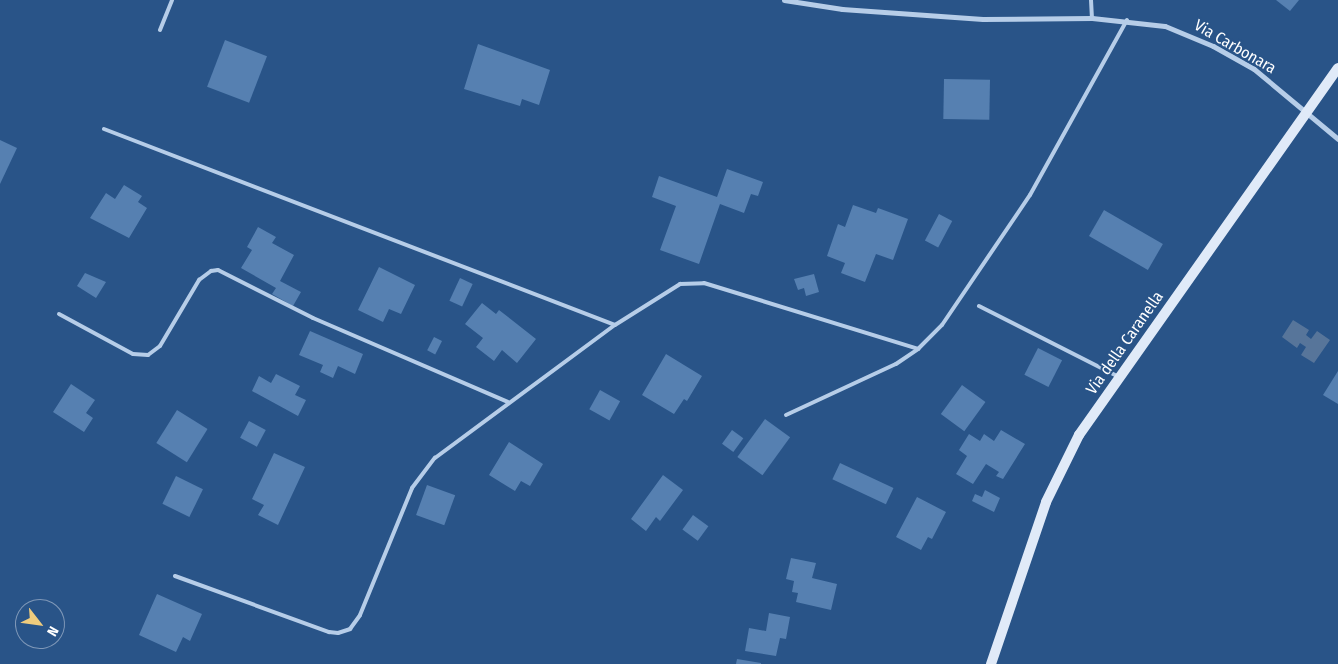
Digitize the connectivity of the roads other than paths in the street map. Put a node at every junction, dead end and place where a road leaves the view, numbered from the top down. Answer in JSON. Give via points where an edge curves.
{"nodes":[{"id":1,"x":172,"y":0,"type":"edge"},
{"id":2,"x":784,"y":0,"type":"edge"},
{"id":3,"x":1091,"y":0,"type":"edge"},
{"id":4,"x":1092,"y":18,"type":"junction"},
{"id":5,"x":1127,"y":20,"type":"junction"},
{"id":6,"x":160,"y":30,"type":"dead end"},
{"id":7,"x":1338,"y":68,"type":"edge"},
{"id":8,"x":1306,"y":112,"type":"junction"},
{"id":9,"x":104,"y":129,"type":"dead end"},
{"id":10,"x":1338,"y":139,"type":"edge"},
{"id":11,"x":979,"y":306,"type":"dead end"},
{"id":12,"x":59,"y":314,"type":"dead end"},
{"id":13,"x":615,"y":325,"type":"junction"},
{"id":14,"x":918,"y":349,"type":"junction"},
{"id":15,"x":1119,"y":377,"type":"junction"},
{"id":16,"x":508,"y":402,"type":"junction"},
{"id":17,"x":786,"y":415,"type":"dead end"},
{"id":18,"x":175,"y":576,"type":"dead end"},
{"id":19,"x":991,"y":664,"type":"edge"}],
"edges":[{"from":1,"to":6,"type":"lane"},
{"from":2,"to":4,"type":"street","name":"Via Carbonara","via":[[842,9],[983,19]]},
{"from":3,"to":4,"type":"lane"},
{"from":4,"to":5,"type":"street","name":"Via Carbonara"},
{"from":5,"to":8,"type":"street","name":"Via Carbonara","via":[[1165,26],[1212,46],[1266,77]]},
{"from":5,"to":14,"type":"lane","via":[[1026,201],[942,325]]},
{"from":7,"to":8,"type":"main road","name":"Via della Caranella"},
{"from":8,"to":10,"type":"street","name":"Via Carbonara"},
{"from":8,"to":15,"type":"main road","name":"Via della Caranella"},
{"from":9,"to":13,"type":"lane"},
{"from":11,"to":15,"type":"lane"},
{"from":12,"to":16,"type":"lane","via":[[134,354],[148,356],[160,346],[199,280],[218,270],[307,316]]},
{"from":13,"to":14,"type":"lane","via":[[672,287],[696,282]]},
{"from":13,"to":16,"type":"lane"},
{"from":14,"to":17,"type":"lane","via":[[896,364]]},
{"from":15,"to":19,"type":"main road","name":"Via della Caranella","via":[[1086,425],[1058,476]]},
{"from":16,"to":18,"type":"lane","via":[[450,444],[422,473],[407,498],[360,615],[350,629],[329,632]]}]}
